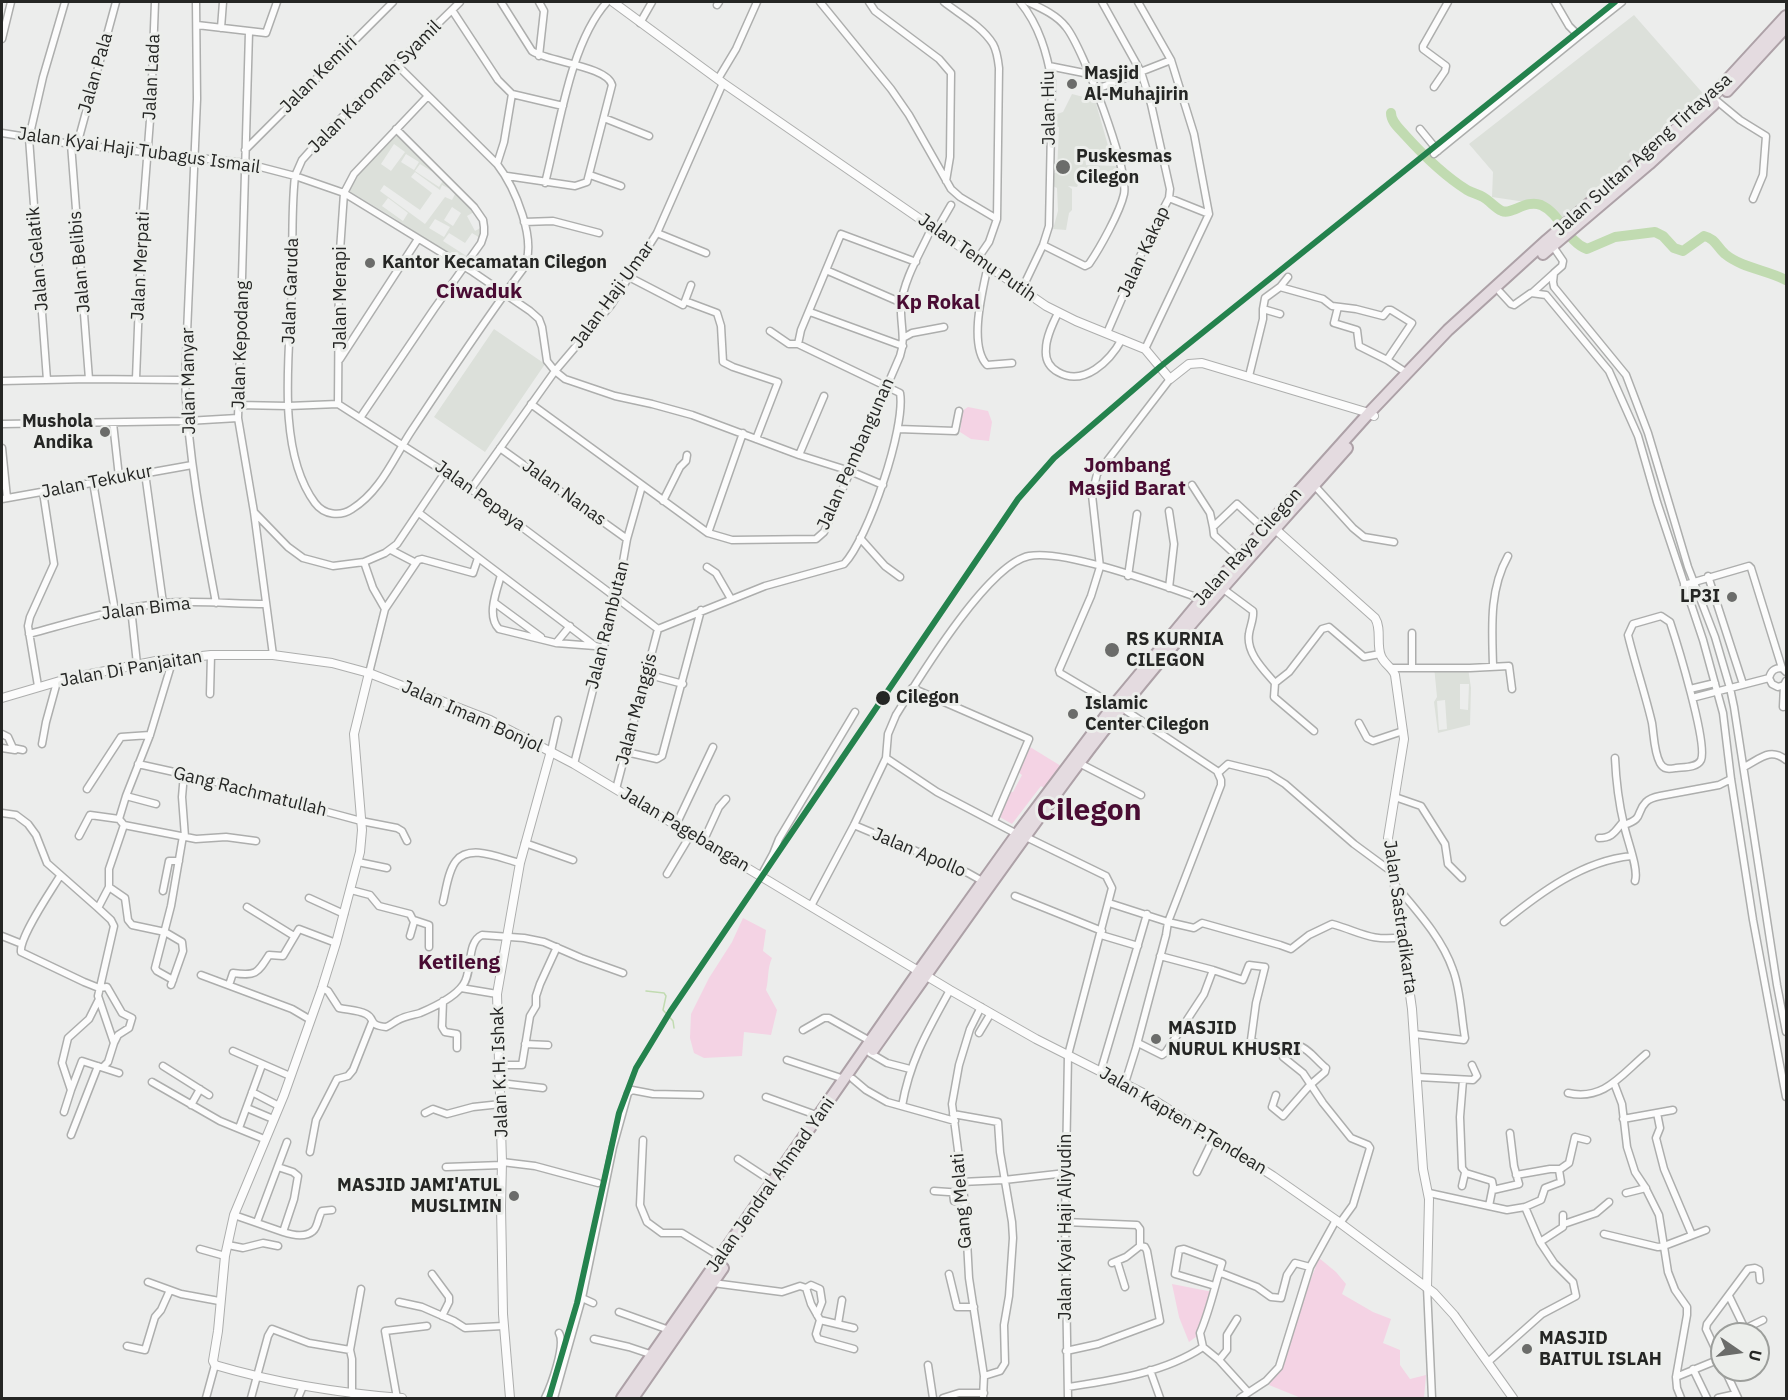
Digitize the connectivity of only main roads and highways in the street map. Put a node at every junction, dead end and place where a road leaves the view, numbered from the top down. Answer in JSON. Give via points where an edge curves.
{"nodes":[{"id":1,"x":1786,"y":16,"type":"edge"},
{"id":2,"x":1786,"y":27,"type":"edge"},
{"id":3,"x":1564,"y":231,"type":"junction"},
{"id":4,"x":1550,"y":243,"type":"junction"},
{"id":5,"x":1372,"y":414,"type":"junction"},
{"id":6,"x":1269,"y":527,"type":"junction"},
{"id":7,"x":1118,"y":706,"type":"junction"},
{"id":8,"x":1049,"y":799,"type":"junction"},
{"id":9,"x":1022,"y":835,"type":"junction"},
{"id":10,"x":923,"y":973,"type":"junction"},
{"id":11,"x":848,"y":1079,"type":"junction"},
{"id":12,"x":622,"y":1398,"type":"edge"},
{"id":13,"x":633,"y":1398,"type":"edge"}],
"edges":[{"from":1,"to":3,"type":"highway","name":"Jalan Sultan Ageng Tirtayasa","via":[[1707,102]]},
{"from":2,"to":3,"type":"highway","name":"Jalan Sultan Ageng Tirtayasa","via":[[1717,101],[1649,164]]},
{"from":3,"to":4,"type":"highway","name":"Jalan Sultan Ageng Tirtayasa"},
{"from":4,"to":5,"type":"highway","name":"Jalan Raya Cilegon"},
{"from":4,"to":5,"type":"highway","name":"Jalan Raya Cilegon","via":[[1448,330]]},
{"from":5,"to":6,"type":"highway","name":"Jalan Raya Cilegon"},
{"from":5,"to":6,"type":"highway","name":"Jalan Raya Cilegon","via":[[1314,485]]},
{"from":6,"to":7,"type":"highway","name":"Jalan Raya Cilegon","via":[[1222,588]]},
{"from":6,"to":7,"type":"highway","name":"Jalan Raya Cilegon","via":[[1202,599]]},
{"from":7,"to":8,"type":"highway","name":"Jalan Raya Cilegon"},
{"from":7,"to":8,"type":"highway","name":"Jalan Raya Cilegon"},
{"from":8,"to":9,"type":"highway","name":"Jalan Raya Cilegon"},
{"from":9,"to":10,"type":"highway","name":"Jalan Raya Cilegon"},
{"from":9,"to":10,"type":"highway","name":"Jalan Raya Cilegon","via":[[984,882]]},
{"from":10,"to":11,"type":"highway","name":"Jalan Jendral Ahmad Yani"},
{"from":10,"to":11,"type":"highway","name":"Jalan Jendral Ahmad Yani","via":[[870,1041]]},
{"from":11,"to":12,"type":"highway","name":"Jalan Jendral Ahmad Yani"},
{"from":11,"to":13,"type":"highway","name":"Jalan Jendral Ahmad Yani"}]}
